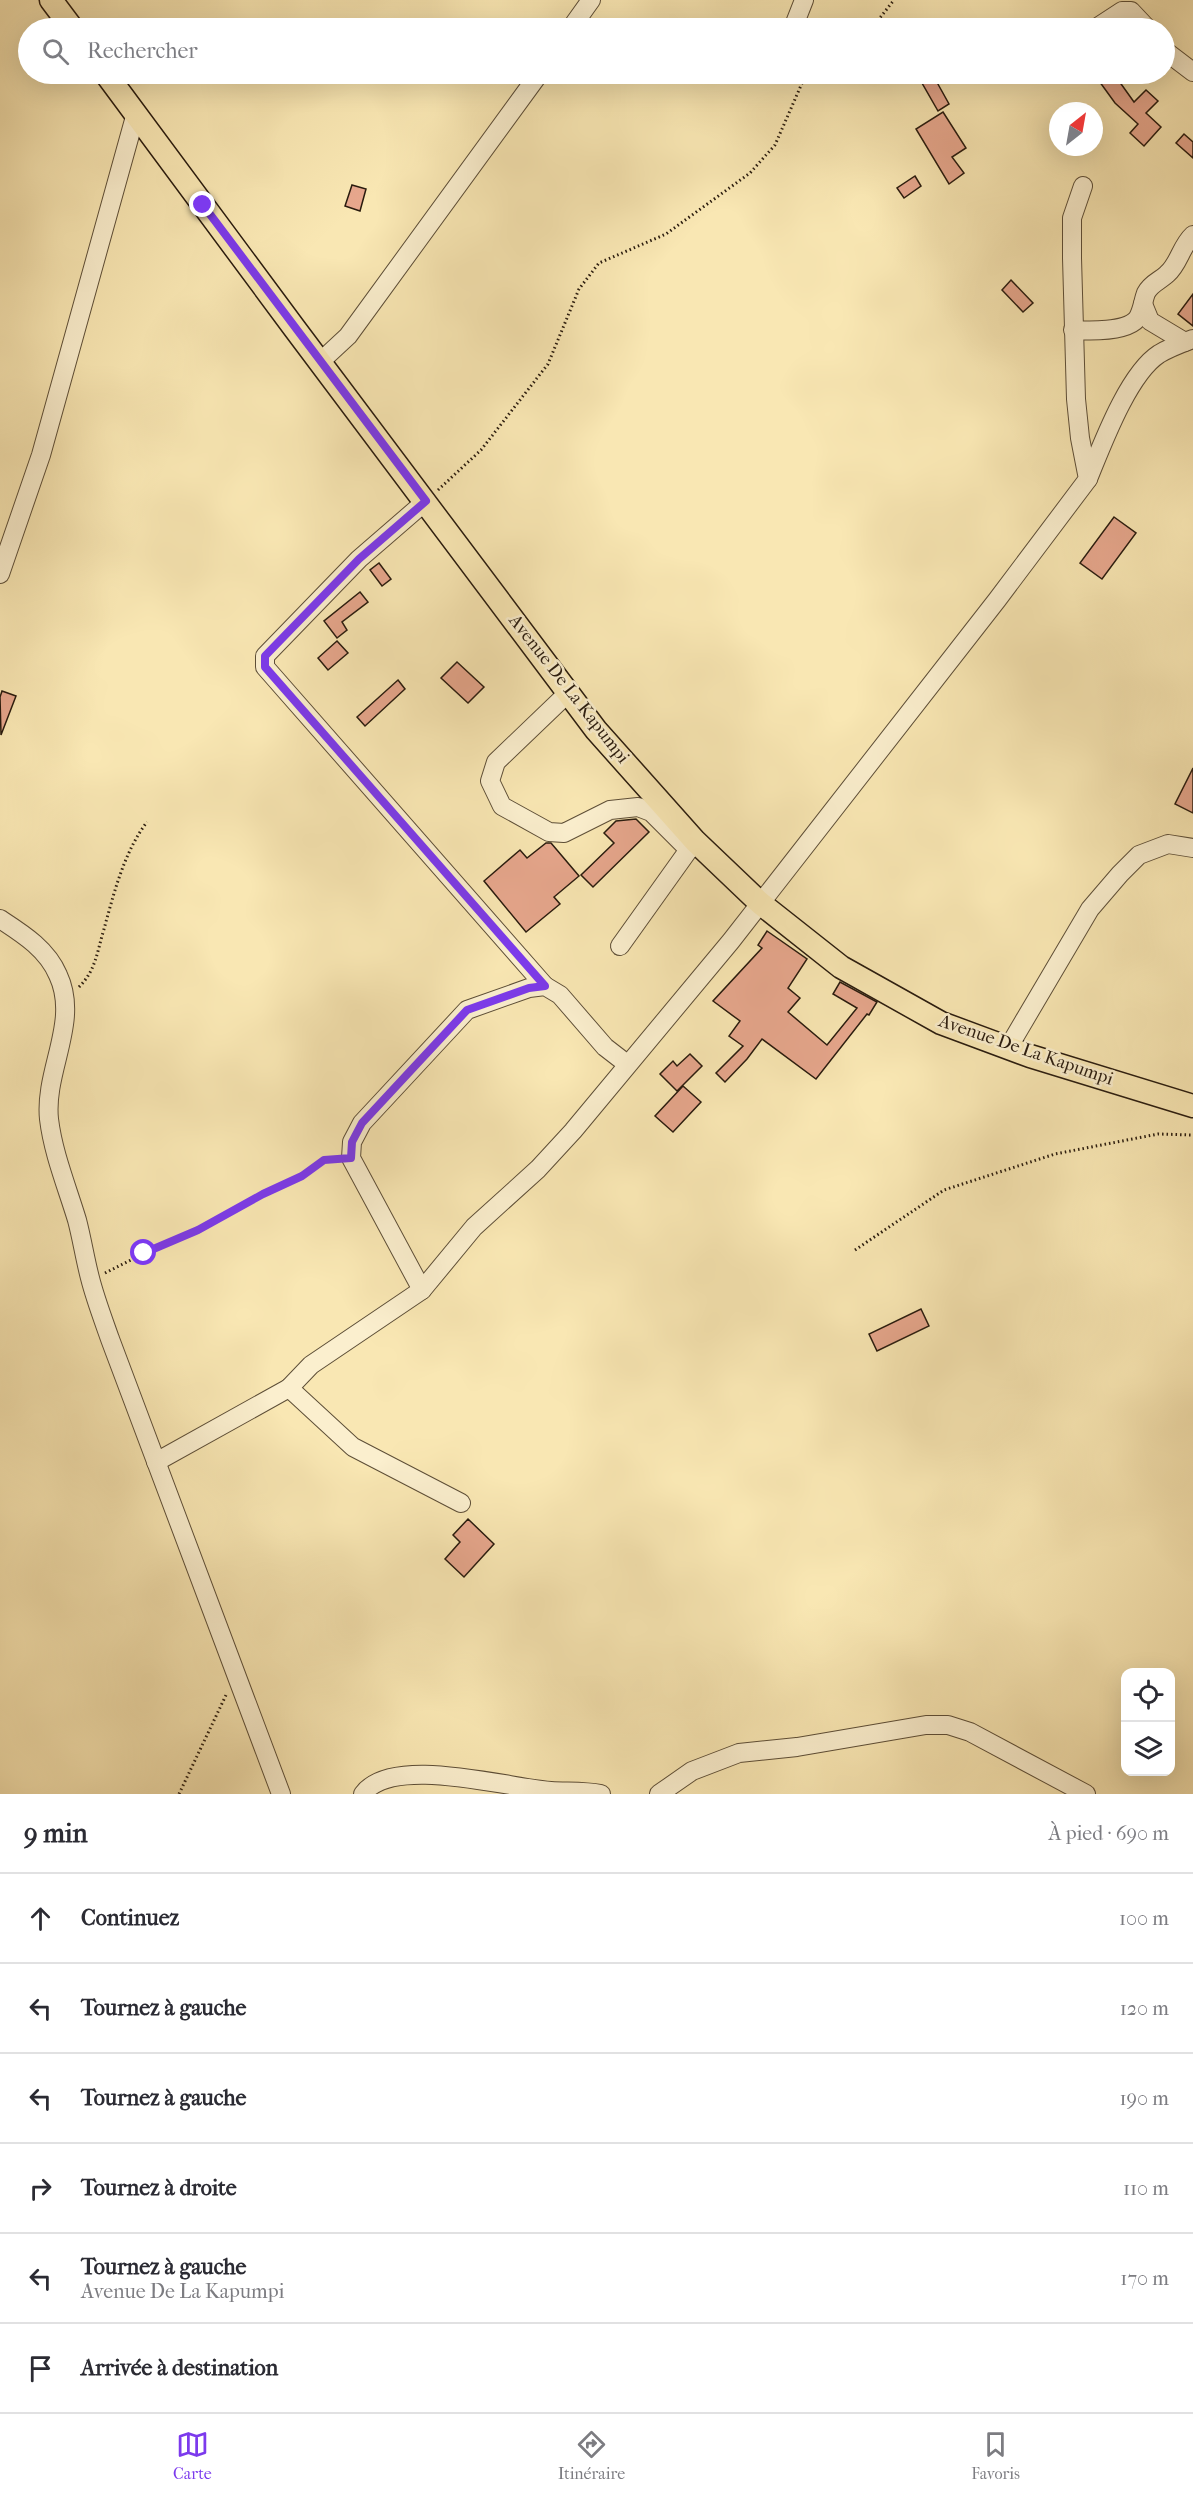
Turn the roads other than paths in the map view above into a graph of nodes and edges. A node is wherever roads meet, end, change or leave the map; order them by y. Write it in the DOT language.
graph roads {
  1 [pos="51,0"];
  2 [pos="591,0"];
  3 [pos="804,0"];
  4 [pos="1132,5"];
  5 [pos="64,18"];
  6 [pos="578,18"];
  7 [pos="797,18"];
  8 [pos="1111,18"];
  9 [pos="1140,18"];
  10 [pos="1175,58"];
  11 [pos="1193,72"];
  12 [pos="114,84"];
  13 [pos="533,84"];
  14 [pos="136,113"];
  15 [pos="1083,186"];
  16 [pos="1193,235"];
  17 [pos="1143,304"];
  18 [pos="1073,330"];
  19 [pos="1189,340"];
  20 [pos="320,362"];
  21 [pos="1088,479"];
  22 [pos="426,501"];
  23 [pos="0,574"];
  24 [pos="568,693"];
  25 [pos="692,846"];
  26 [pos="1193,848"];
  27 [pos="760,903"];
  28 [pos="0,919"];
  29 [pos="620,946"];
  30 [pos="545,986"];
  31 [pos="1008,1048"];
  32 [pos="627,1065"];
  33 [pos="1193,1106"];
  34 [pos="422,1290"];
  35 [pos="289,1388"];
  36 [pos="156,1462"];
  37 [pos="461,1503"];
  38 [pos="281,1794"];
  39 [pos="363,1794"];
  40 [pos="601,1794"];
  41 [pos="659,1794"];
  42 [pos="1086,1794"];
  1 -- 5 [label="main road"];
  2 -- 6 [label="street"];
  3 -- 7 [label="street"];
  4 -- 8 [label="street"];
  4 -- 9 [label="street"];
  10 -- 11 [label="street"];
  12 -- 14 [label="main road, Avenue De La Kapumpi"];
  13 -- 20 [label="street"];
  14 -- 20 [label="main road, Avenue De La Kapumpi"];
  14 -- 23 [label="street"];
  15 -- 18 [label="street"];
  16 -- 17 [label="street"];
  17 -- 18 [label="street"];
  17 -- 19 [label="street"];
  18 -- 21 [label="street"];
  19 -- 21 [label="street"];
  20 -- 22 [label="main road, Avenue De La Kapumpi"];
  21 -- 27 [label="street"];
  22 -- 24 [label="main road, Avenue De La Kapumpi"];
  22 -- 30 [label="street"];
  24 -- 25 [label="main road, Avenue De La Kapumpi"];
  24 -- 25 [label="street"];
  25 -- 27 [label="main road, Avenue De La Kapumpi"];
  25 -- 29 [label="street"];
  26 -- 31 [label="street"];
  27 -- 31 [label="main road, Avenue De La Kapumpi"];
  27 -- 32 [label="street"];
  28 -- 36 [label="street"];
  30 -- 32 [label="street"];
  30 -- 34 [label="street"];
  31 -- 33 [label="main road, Avenue De La Kapumpi"];
  32 -- 34 [label="street"];
  34 -- 35 [label="street"];
  35 -- 36 [label="street"];
  35 -- 37 [label="street"];
  36 -- 38 [label="street"];
  39 -- 40 [label="street"];
  41 -- 42 [label="street"];
}
